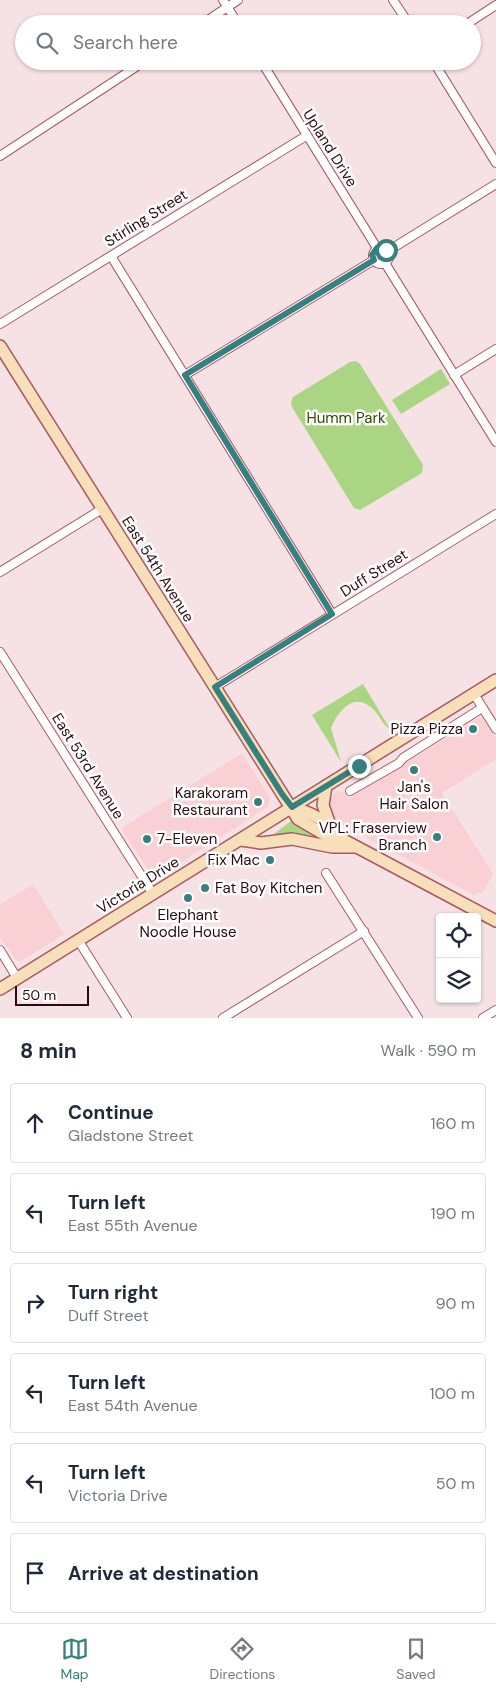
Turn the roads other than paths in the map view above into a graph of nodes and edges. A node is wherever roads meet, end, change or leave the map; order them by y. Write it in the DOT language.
graph roads {
  1 [pos="238,0"];
  2 [pos="393,0"];
  3 [pos="225,4"];
  4 [pos="496,6"];
  5 [pos="212,15"];
  6 [pos="232,15"];
  7 [pos="403,15"];
  8 [pos="481,16"];
  9 [pos="132,70"];
  10 [pos="266,70"];
  11 [pos="438,70"];
  12 [pos="306,136"];
  13 [pos="0,156"];
  14 [pos="496,163"];
  15 [pos="496,184"];
  16 [pos="377,248"];
  17 [pos="388,251"];
  18 [pos="111,256"];
  19 [pos="374,260"];
  20 [pos="386,263"];
  21 [pos="0,324"];
  22 [pos="0,346"];
  23 [pos="496,349"];
  24 [pos="185,375"];
  25 [pos="454,375"];
  26 [pos="496,442"];
  27 [pos="102,509"];
  28 [pos="496,514"];
  29 [pos="0,572"];
  30 [pos="332,614"];
  31 [pos="0,652"];
  32 [pos="496,680"];
  33 [pos="215,687"];
  34 [pos="474,694"];
  35 [pos="482,708"];
  36 [pos="496,729"];
  37 [pos="394,744"];
  38 [pos="403,758"];
  39 [pos="326,786"];
  40 [pos="350,792"];
  41 [pos="292,807"];
  42 [pos="330,825"];
  43 [pos="338,837"];
  44 [pos="241,840"];
  45 [pos="356,847"];
  46 [pos="326,873"];
  47 [pos="153,894"];
  48 [pos="496,921"];
  49 [pos="364,931"];
  50 [pos="78,940"];
  51 [pos="0,950"];
  52 [pos="17,978"];
  53 [pos="0,988"];
  54 [pos="496,1010"];
  55 [pos="127,1018"];
  56 [pos="223,1018"];
  57 [pos="418,1018"];
  58 [pos="483,1018"];
  1 -- 3 [label="street"];
  2 -- 7 [label="street"];
  3 -- 5 [label="street"];
  3 -- 6 [label="street"];
  4 -- 8 [label="street"];
  9 -- 13 [label="street"];
  10 -- 12 [label="street, Upland Drive"];
  11 -- 14 [label="street"];
  12 -- 16 [label="street, Upland Drive"];
  12 -- 18 [label="street, Stirling Street"];
  15 -- 17 [label="street"];
  16 -- 17 [label="street"];
  16 -- 19 [label="street"];
  17 -- 20 [label="street"];
  18 -- 21 [label="street, Stirling Street"];
  18 -- 24 [label="street"];
  19 -- 20 [label="street"];
  19 -- 24 [label="street"];
  20 -- 25 [label="street"];
  22 -- 27 [label="street, East 54th Avenue"];
  23 -- 25 [label="street"];
  24 -- 30 [label="street"];
  25 -- 26 [label="street"];
  27 -- 29 [label="street"];
  27 -- 33 [label="street, East 54th Avenue"];
  28 -- 30 [label="street, Duff Street"];
  30 -- 33 [label="street, Duff Street"];
  31 -- 47 [label="street, East 53rd Avenue"];
  32 -- 34 [label="street, Victoria Drive"];
  33 -- 41 [label="street, East 54th Avenue"];
  34 -- 35 [label="street"];
  34 -- 37 [label="street, Victoria Drive"];
  35 -- 36 [label="street"];
  35 -- 38 [label="street"];
  37 -- 38 [label="street"];
  37 -- 39 [label="street, Victoria Drive"];
  38 -- 40 [label="street"];
  39 -- 41 [label="street, Victoria Drive"];
  39 -- 42 [label="street"];
  41 -- 42 [label="street"];
  41 -- 43 [label="street, East 54th Avenue"];
  41 -- 44 [label="street, Victoria Drive"];
  42 -- 43 [label="street"];
  43 -- 45 [label="street, East 54th Avenue"];
  44 -- 45 [label="street"];
  44 -- 47 [label="street, Victoria Drive"];
  45 -- 48 [label="street, East 54th Avenue"];
  46 -- 49 [label="street"];
  47 -- 50 [label="street, Victoria Drive"];
  49 -- 56 [label="street"];
  49 -- 57 [label="street"];
  50 -- 52 [label="street, Victoria Drive"];
  50 -- 55 [label="street"];
  51 -- 52 [label="street"];
  52 -- 53 [label="street, Victoria Drive"];
  54 -- 58 [label="street"];
}
